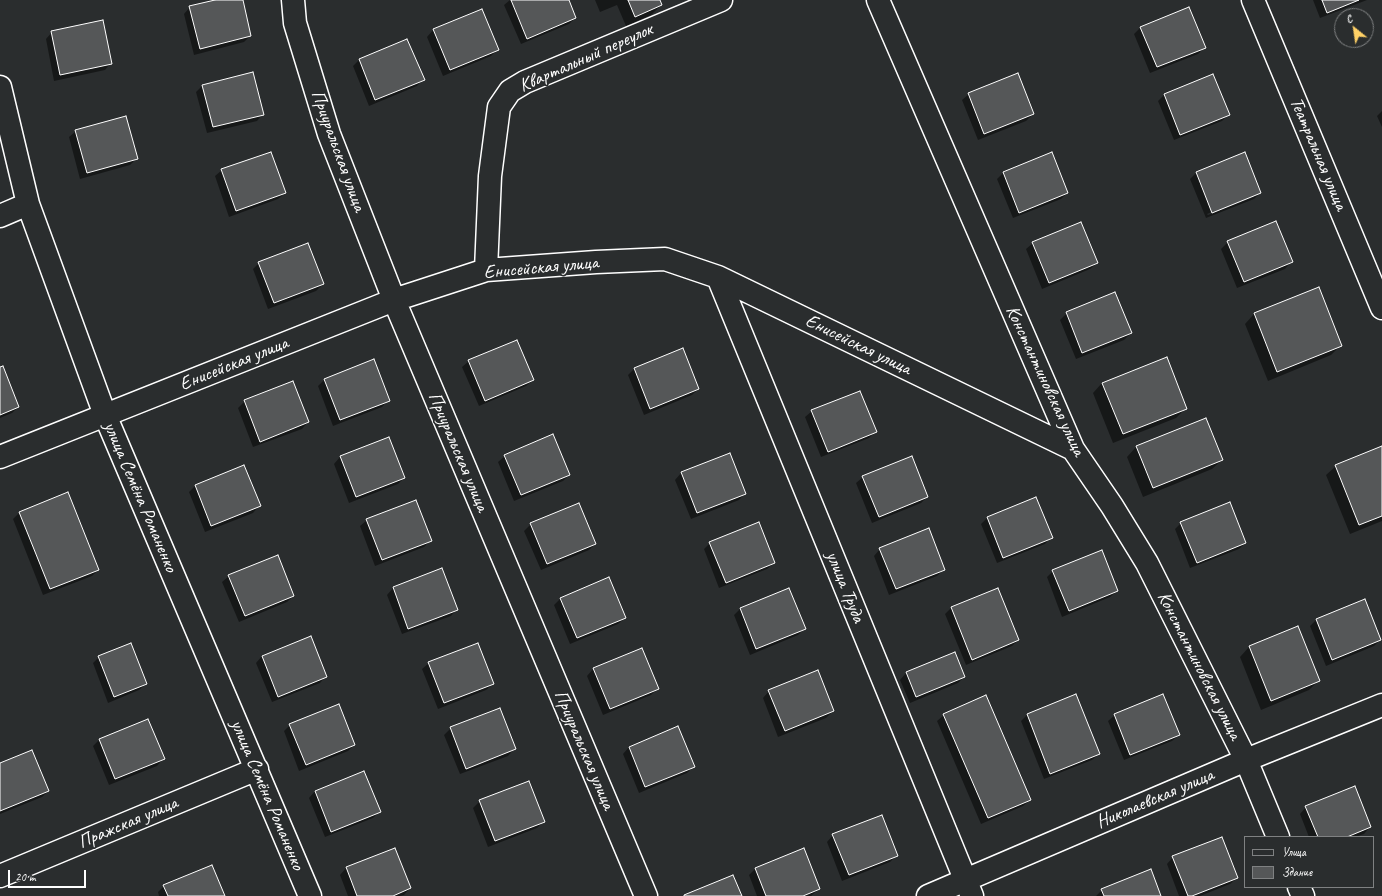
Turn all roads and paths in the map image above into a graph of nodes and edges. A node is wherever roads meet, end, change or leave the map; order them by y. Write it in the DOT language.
graph roads {
  1 [pos="293,0"];
  2 [pos="722,0"];
  3 [pos="878,0"];
  4 [pos="1253,0"];
  5 [pos="0,87"];
  6 [pos="28,204"];
  7 [pos="0,216"];
  8 [pos="486,270"];
  9 [pos="718,277"];
  10 [pos="394,300"];
  11 [pos="1382,308"];
  12 [pos="105,415"];
  13 [pos="1073,450"];
  14 [pos="0,457"];
  15 [pos="1382,705"];
  16 [pos="1246,760"];
  17 [pos="256,769"];
  18 [pos="1278,836"];
  19 [pos="0,876"];
  20 [pos="969,888"];
  21 [pos="310,896"];
  22 [pos="646,896"];
  23 [pos="928,896"];
  1 -- 10 [label="street, Приуральская улица"];
  2 -- 8 [label="street, Квартальный переулок"];
  3 -- 13 [label="street, Константиновская улица"];
  4 -- 11 [label="street, Театральная улица"];
  5 -- 6 [label="street, улица Семёна Романенко"];
  6 -- 7 [label="street"];
  6 -- 12 [label="street, улица Семёна Романенко"];
  8 -- 9 [label="street, Енисейская улица"];
  8 -- 10 [label="street, Енисейская улица"];
  9 -- 13 [label="street, Енисейская улица"];
  9 -- 20 [label="street, улица Труда"];
  10 -- 12 [label="street, Енисейская улица"];
  10 -- 22 [label="street, Приуральская улица"];
  12 -- 14 [label="street, Енисейская улица"];
  12 -- 17 [label="street, улица Семёна Романенко"];
  13 -- 16 [label="street, Константиновская улица"];
  15 -- 16 [label="street, Николаевская улица"];
  16 -- 18 [label="street, Константиновская улица"];
  16 -- 20 [label="street, Николаевская улица"];
  17 -- 19 [label="street, Пражская улица"];
  17 -- 21 [label="street, улица Семёна Романенко"];
  20 -- 23 [label="street, Николаевская улица"];
}
